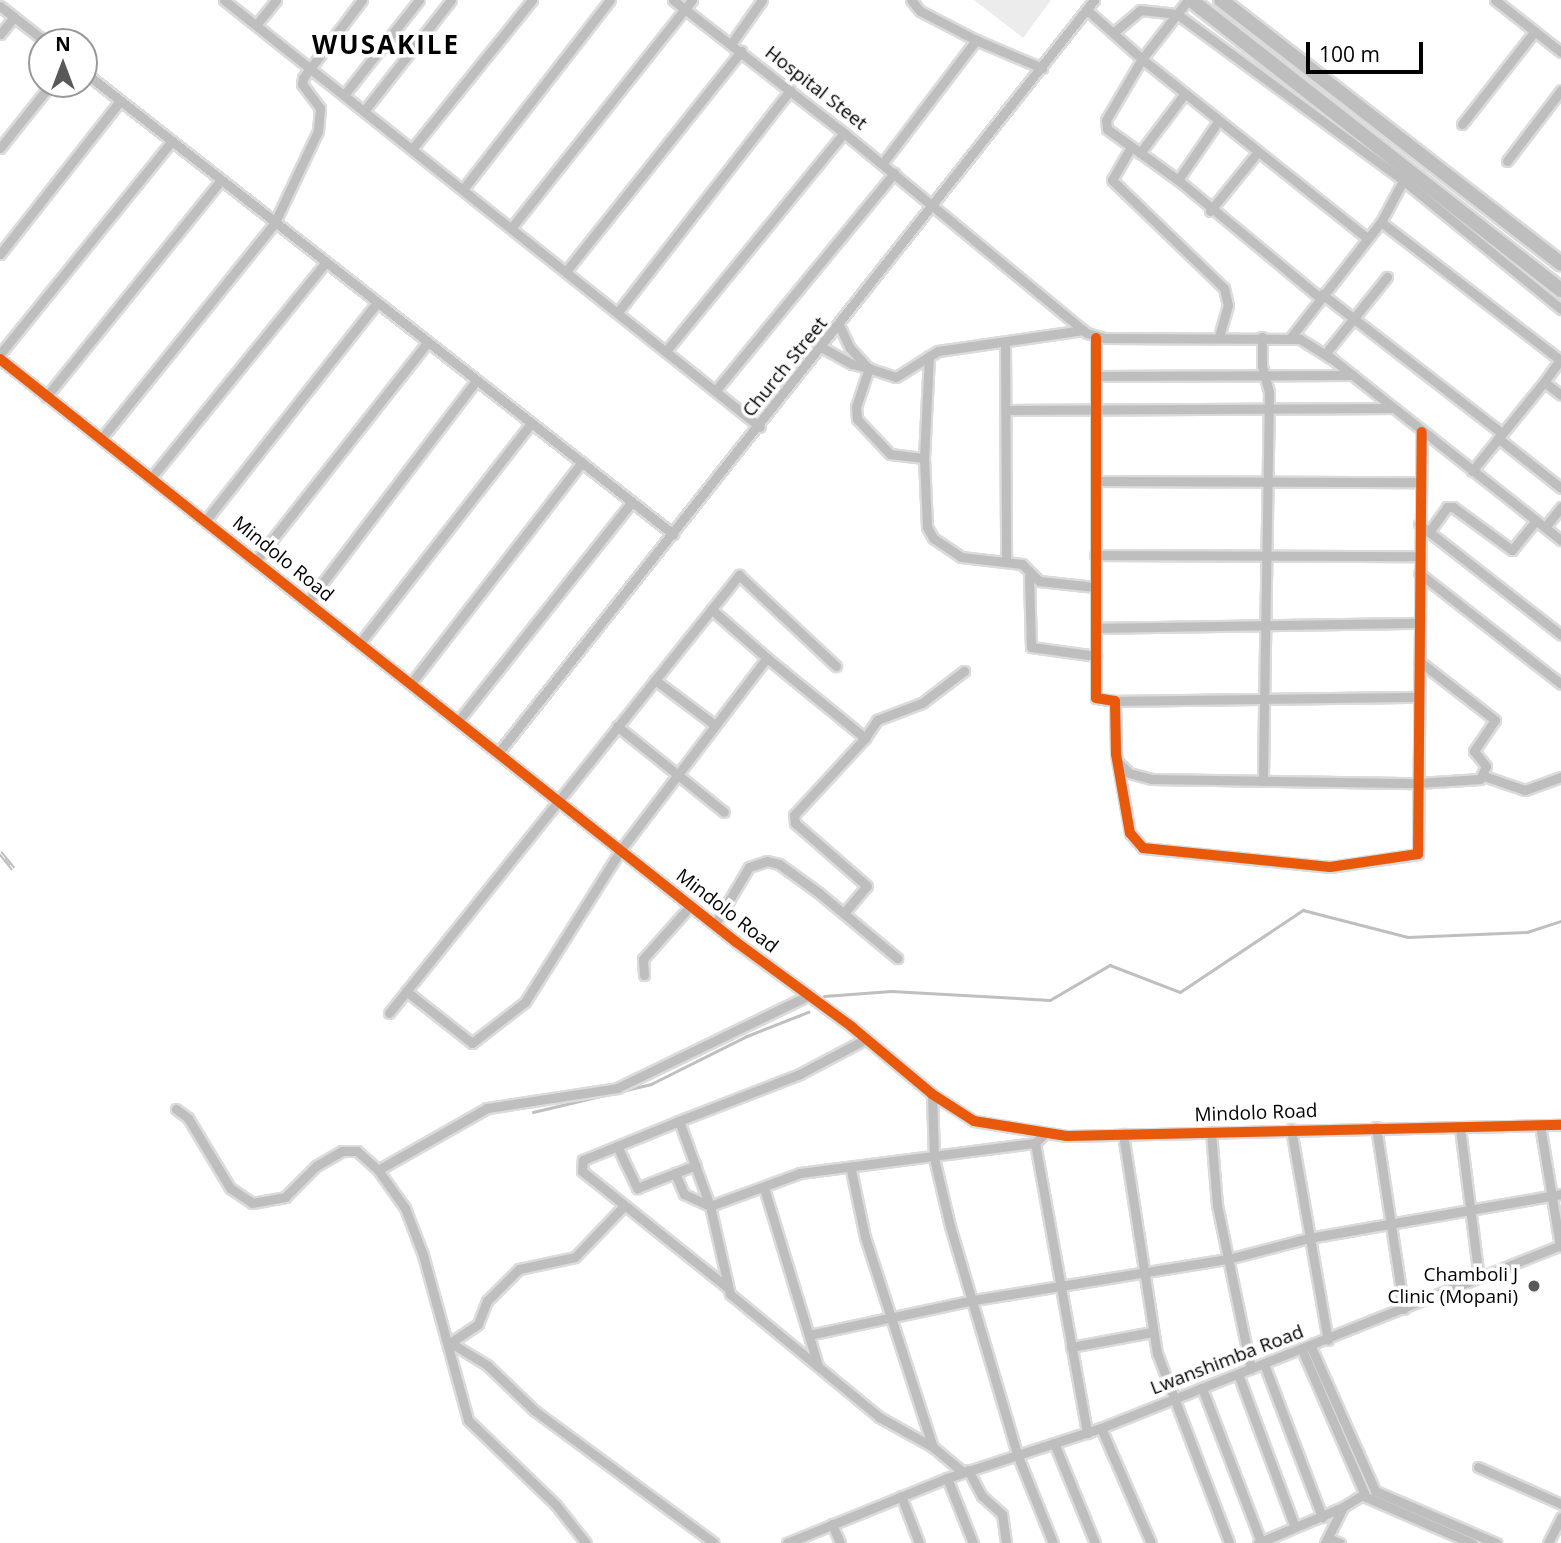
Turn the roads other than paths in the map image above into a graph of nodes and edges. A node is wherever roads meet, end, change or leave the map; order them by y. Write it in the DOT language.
graph roads {
  1 [pos="224,0"];
  2 [pos="276,0"];
  3 [pos="362,0"];
  4 [pos="419,0"];
  5 [pos="451,0"];
  6 [pos="532,0"];
  7 [pos="610,0"];
  8 [pos="673,0"];
  9 [pos="692,0"];
  10 [pos="762,0"];
  11 [pos="911,0"];
  12 [pos="1094,0"];
  13 [pos="1189,0"];
  14 [pos="1221,0"];
  15 [pos="1498,1"];
  16 [pos="0,6"];
  17 [pos="685,9"];
  18 [pos="1087,10"];
  19 [pos="1177,14"];
  20 [pos="14,17"];
  21 [pos="256,25"];
  22 [pos="28,28"];
  23 [pos="1535,31"];
  24 [pos="1113,33"];
  25 [pos="0,34"];
  26 [pos="976,40"];
  27 [pos="731,44"];
  28 [pos="741,51"];
  29 [pos="1561,52"];
  30 [pos="1142,60"];
  31 [pos="309,66"];
  32 [pos="1042,68"];
  33 [pos="98,84"];
  34 [pos="790,90"];
  35 [pos="1561,90"];
  36 [pos="344,95"];
  37 [pos="1183,96"];
  38 [pos="40,98"];
  39 [pos="119,102"];
  40 [pos="364,111"];
  41 [pos="1217,123"];
  42 [pos="1462,124"];
  43 [pos="844,132"];
  44 [pos="172,141"];
  45 [pos="0,148"];
  46 [pos="413,148"];
  47 [pos="1136,150"];
  48 [pos="1257,153"];
  49 [pos="1507,162"];
  50 [pos="882,164"];
  51 [pos="894,173"];
  52 [pos="1405,176"];
  53 [pos="1178,180"];
  54 [pos="220,181"];
  55 [pos="464,188"];
  56 [pos="935,206"];
  57 [pos="1210,211"];
  58 [pos="1381,222"];
  59 [pos="274,224"];
  60 [pos="512,227"];
  61 [pos="1367,238"];
  62 [pos="0,254"];
  63 [pos="325,264"];
  64 [pos="1561,264"];
  65 [pos="567,270"];
  66 [pos="1387,277"];
  67 [pos="1561,290"];
  68 [pos="1320,295"];
  69 [pos="376,304"];
  70 [pos="1561,309"];
  71 [pos="618,312"];
  72 [pos="1352,317"];
  73 [pos="840,327"];
  74 [pos="1083,330"];
  75 [pos="1219,337"];
  76 [pos="1262,337"];
  77 [pos="1291,337"];
  78 [pos="1096,338"];
  79 [pos="427,343"];
  80 [pos="1005,343"];
  81 [pos="823,348"];
  82 [pos="666,351"];
  83 [pos="1325,354"];
  84 [pos="0,356"];
  85 [pos="929,356"];
  86 [pos="1560,359"];
  87 [pos="869,368"];
  88 [pos="1353,375"];
  89 [pos="1096,376"];
  90 [pos="1266,377"];
  91 [pos="475,382"];
  92 [pos="1544,382"];
  93 [pos="716,390"];
  94 [pos="1561,395"];
  95 [pos="46,397"];
  96 [pos="1393,408"];
  97 [pos="1267,410"];
  98 [pos="1006,411"];
  99 [pos="1096,411"];
  100 [pos="531,423"];
  101 [pos="760,427"];
  102 [pos="1422,432"];
  103 [pos="1500,436"];
  104 [pos="101,439"];
  105 [pos="924,458"];
  106 [pos="582,462"];
  107 [pos="1472,471"];
  108 [pos="151,478"];
  109 [pos="1096,481"];
  110 [pos="1266,482"];
  111 [pos="1420,482"];
  112 [pos="1561,488"];
  113 [pos="632,502"];
  114 [pos="1561,507"];
  115 [pos="206,520"];
  116 [pos="1536,520"];
  117 [pos="1419,524"];
  118 [pos="1545,527"];
  119 [pos="1430,532"];
  120 [pos="673,534"];
  121 [pos="1561,540"];
  122 [pos="1266,554"];
  123 [pos="1095,555"];
  124 [pos="1419,556"];
  125 [pos="257,559"];
  126 [pos="1006,561"];
  127 [pos="1419,573"];
  128 [pos="1029,576"];
  129 [pos="1095,587"];
  130 [pos="308,602"];
  131 [pos="711,610"];
  132 [pos="1419,623"];
  133 [pos="1267,624"];
  134 [pos="1096,628"];
  135 [pos="1561,635"];
  136 [pos="360,643"];
  137 [pos="1096,656"];
  138 [pos="767,658"];
  139 [pos="1419,661"];
  140 [pos="836,666"];
  141 [pos="964,671"];
  142 [pos="655,680"];
  143 [pos="412,682"];
  144 [pos="1561,684"];
  145 [pos="1266,696"];
  146 [pos="1419,697"];
  147 [pos="1115,701"];
  148 [pos="459,720"];
  149 [pos="715,725"];
  150 [pos="617,726"];
  151 [pos="865,738"];
  152 [pos="499,752"];
  153 [pos="1119,763"];
  154 [pos="678,775"];
  155 [pos="1484,776"];
  156 [pos="1561,777"];
  157 [pos="1263,781"];
  158 [pos="1419,783"];
  159 [pos="560,798"];
  160 [pos="724,812"];
  161 [pos="622,848"];
  162 [pos="691,905"];
  163 [pos="844,913"];
  164 [pos="715,924"];
  165 [pos="897,958"];
  166 [pos="644,975"];
  167 [pos="406,991"];
  168 [pos="809,995"];
  169 [pos="388,1013"];
  170 [pos="866,1039"];
  171 [pos="932,1094"];
  172 [pos="176,1109"];
  173 [pos="679,1121"];
  174 [pos="1540,1125"];
  175 [pos="1561,1125"];
  176 [pos="1376,1127"];
  177 [pos="1460,1128"];
  178 [pos="1291,1129"];
  179 [pos="1211,1132"];
  180 [pos="1043,1135"];
  181 [pos="1123,1135"];
  182 [pos="1035,1143"];
  183 [pos="617,1146"];
  184 [pos="934,1158"];
  185 [pos="696,1165"];
  186 [pos="378,1170"];
  187 [pos="850,1170"];
  188 [pos="675,1173"];
  189 [pos="764,1188"];
  190 [pos="1556,1195"];
  191 [pos="623,1206"];
  192 [pos="710,1206"];
  193 [pos="1470,1210"];
  194 [pos="1390,1226"];
  195 [pos="1309,1238"];
  196 [pos="1560,1246"];
  197 [pos="1228,1259"];
  198 [pos="1145,1272"];
  199 [pos="1479,1279"];
  200 [pos="1061,1286"];
  201 [pos="727,1287"];
  202 [pos="974,1300"];
  203 [pos="1404,1310"];
  204 [pos="891,1316"];
  205 [pos="1152,1332"];
  206 [pos="809,1335"];
  207 [pos="1328,1340"];
  208 [pos="448,1341"];
  209 [pos="1071,1347"];
  210 [pos="1306,1348"];
  211 [pos="1264,1364"];
  212 [pos="818,1368"];
  213 [pos="1251,1369"];
  214 [pos="1238,1374"];
  215 [pos="1202,1388"];
  216 [pos="1171,1400"];
  217 [pos="1101,1428"];
  218 [pos="1087,1433"];
  219 [pos="1054,1443"];
  220 [pos="933,1447"];
  221 [pos="1017,1454"];
  222 [pos="1478,1467"];
  223 [pos="965,1471"];
  224 [pos="947,1478"];
  225 [pos="1364,1494"];
  226 [pos="901,1496"];
  227 [pos="1561,1504"];
  228 [pos="1343,1507"];
  229 [pos="1322,1517"];
  230 [pos="1561,1517"];
  231 [pos="832,1524"];
  232 [pos="1295,1527"];
  233 [pos="1326,1540"];
  234 [pos="1259,1542"];
  235 [pos="586,1543"];
  236 [pos="714,1543"];
  237 [pos="787,1543"];
  238 [pos="840,1543"];
  239 [pos="919,1543"];
  240 [pos="972,1543"];
  241 [pos="1006,1543"];
  242 [pos="1053,1543"];
  243 [pos="1095,1543"];
  244 [pos="1151,1543"];
  245 [pos="1229,1543"];
  246 [pos="1340,1543"];
  247 [pos="1472,1543"];
  248 [pos="1496,1543"];
  249 [pos="1548,1543"];
  1 -- 21 [label="street"];
  2 -- 21 [label="street"];
  3 -- 31 [label="street"];
  4 -- 36 [label="street"];
  5 -- 40 [label="street"];
  6 -- 46 [label="street"];
  7 -- 55 [label="street"];
  8 -- 17 [label="street, Hospital Steet"];
  9 -- 17 [label="street"];
  10 -- 27 [label="street"];
  11 -- 26 [label="street"];
  12 -- 18 [label="street, Church Street"];
  13 -- 19 [label="street"];
  13 -- 52 [label="highway"];
  14 -- 64 [label="highway"];
  15 -- 23 [label="street"];
  16 -- 20 [label="street"];
  17 -- 27 [label="street, Hospital Steet"];
  17 -- 60 [label="street"];
  18 -- 24 [label="street"];
  18 -- 32 [label="street, Church Street"];
  19 -- 24 [label="street"];
  19 -- 30 [label="street"];
  19 -- 52 [label="street"];
  20 -- 22 [label="street"];
  20 -- 25 [label="street"];
  21 -- 31 [label="street"];
  23 -- 29 [label="street"];
  23 -- 42 [label="street"];
  24 -- 30 [label="street"];
  26 -- 32 [label="street"];
  26 -- 50 [label="street"];
  27 -- 28 [label="street, Hospital Steet"];
  28 -- 34 [label="street, Hospital Steet"];
  28 -- 65 [label="street"];
  30 -- 37 [label="street"];
  30 -- 47 [label="street"];
  31 -- 36 [label="street"];
  31 -- 59 [label="street"];
  32 -- 56 [label="street, Church Street"];
  33 -- 39 [label="street"];
  34 -- 43 [label="street, Hospital Steet"];
  34 -- 71 [label="street"];
  35 -- 49 [label="street"];
  36 -- 40 [label="street"];
  37 -- 41 [label="street"];
  37 -- 47 [label="street"];
  38 -- 45 [label="street"];
  39 -- 44 [label="street"];
  39 -- 62 [label="street"];
  40 -- 46 [label="street"];
  41 -- 48 [label="street"];
  41 -- 53 [label="street"];
  43 -- 50 [label="street, Hospital Steet"];
  43 -- 82 [label="street"];
  44 -- 54 [label="street"];
  44 -- 84 [label="street"];
  46 -- 55 [label="street"];
  47 -- 53 [label="street"];
  47 -- 75 [label="street"];
  48 -- 57 [label="street"];
  48 -- 61 [label="street"];
  50 -- 51 [label="street, Hospital Steet"];
  51 -- 56 [label="street, Hospital Steet"];
  51 -- 93 [label="street"];
  52 -- 58 [label="street"];
  52 -- 67 [label="highway"];
  52 -- 70 [label="street"];
  53 -- 57 [label="street"];
  54 -- 59 [label="street"];
  54 -- 95 [label="street"];
  55 -- 60 [label="street"];
  56 -- 73 [label="street, Church Street"];
  56 -- 74 [label="street, Hospital Steet"];
  57 -- 68 [label="street"];
  58 -- 61 [label="street"];
  58 -- 86 [label="street"];
  59 -- 63 [label="street"];
  59 -- 104 [label="street"];
  60 -- 65 [label="street"];
  61 -- 68 [label="street"];
  63 -- 69 [label="street"];
  63 -- 108 [label="street"];
  65 -- 71 [label="street"];
  66 -- 72 [label="street"];
  68 -- 72 [label="street"];
  68 -- 77 [label="street"];
  69 -- 79 [label="street"];
  69 -- 115 [label="street"];
  71 -- 82 [label="street"];
  72 -- 83 [label="street"];
  72 -- 103 [label="street"];
  73 -- 81 [label="street, Church Street"];
  73 -- 87 [label="street"];
  74 -- 78 [label="street, Hospital Steet"];
  74 -- 80 [label="street"];
  75 -- 76 [label="street"];
  75 -- 78 [label="street"];
  76 -- 77 [label="street"];
  76 -- 90 [label="street"];
  77 -- 83 [label="street"];
  78 -- 89 [label="street"];
  79 -- 91 [label="street"];
  79 -- 125 [label="street"];
  80 -- 85 [label="street"];
  80 -- 98 [label="street"];
  81 -- 87 [label="street"];
  81 -- 101 [label="street, Church Street"];
  82 -- 93 [label="street"];
  83 -- 88 [label="street"];
  84 -- 95 [label="street, Mindolo Road"];
  85 -- 87 [label="street"];
  85 -- 105 [label="street"];
  86 -- 92 [label="street"];
  87 -- 105 [label="street"];
  88 -- 90 [label="street"];
  88 -- 96 [label="street"];
  89 -- 90 [label="street"];
  89 -- 99 [label="street"];
  90 -- 97 [label="street"];
  91 -- 100 [label="street"];
  91 -- 130 [label="street"];
  92 -- 94 [label="street"];
  92 -- 103 [label="street"];
  93 -- 101 [label="street"];
  95 -- 104 [label="street, Mindolo Road"];
  96 -- 97 [label="street"];
  96 -- 102 [label="street"];
  97 -- 99 [label="street"];
  97 -- 110 [label="street"];
  98 -- 99 [label="street"];
  98 -- 126 [label="street"];
  99 -- 109 [label="street"];
  100 -- 106 [label="street"];
  100 -- 136 [label="street"];
  101 -- 120 [label="street, Church Street"];
  102 -- 107 [label="street"];
  102 -- 111 [label="street"];
  103 -- 107 [label="street"];
  103 -- 112 [label="street"];
  104 -- 108 [label="street, Mindolo Road"];
  105 -- 126 [label="street"];
  106 -- 113 [label="street"];
  106 -- 143 [label="street"];
  107 -- 116 [label="street"];
  108 -- 115 [label="street, Mindolo Road"];
  109 -- 110 [label="street"];
  109 -- 123 [label="street"];
  110 -- 111 [label="street"];
  110 -- 122 [label="street"];
  111 -- 117 [label="street"];
  113 -- 120 [label="street"];
  113 -- 148 [label="street"];
  114 -- 118 [label="street"];
  115 -- 125 [label="street, Mindolo Road"];
  116 -- 118 [label="street"];
  116 -- 119 [label="street"];
  117 -- 119 [label="street"];
  117 -- 124 [label="street"];
  118 -- 121 [label="street"];
  119 -- 135 [label="street"];
  120 -- 152 [label="street, Church Street"];
  122 -- 123 [label="street"];
  122 -- 124 [label="street"];
  122 -- 133 [label="street"];
  123 -- 129 [label="street"];
  124 -- 127 [label="street"];
  125 -- 130 [label="street, Mindolo Road"];
  126 -- 128 [label="street"];
  127 -- 132 [label="street"];
  127 -- 144 [label="street"];
  128 -- 129 [label="street"];
  128 -- 137 [label="street"];
  129 -- 134 [label="street"];
  130 -- 136 [label="street, Mindolo Road"];
  131 -- 138 [label="street"];
  131 -- 140 [label="street"];
  131 -- 142 [label="street"];
  132 -- 133 [label="street"];
  132 -- 139 [label="street"];
  133 -- 134 [label="street"];
  133 -- 145 [label="street"];
  134 -- 137 [label="street"];
  136 -- 143 [label="street, Mindolo Road"];
  137 -- 147 [label="street"];
  138 -- 149 [label="street"];
  138 -- 151 [label="street"];
  139 -- 146 [label="street"];
  139 -- 155 [label="street"];
  141 -- 151 [label="street"];
  142 -- 149 [label="street"];
  142 -- 150 [label="street"];
  143 -- 148 [label="street, Mindolo Road"];
  145 -- 146 [label="street"];
  145 -- 147 [label="street"];
  145 -- 157 [label="street"];
  146 -- 158 [label="street"];
  147 -- 153 [label="street"];
  148 -- 152 [label="street, Mindolo Road"];
  149 -- 154 [label="street"];
  150 -- 154 [label="street"];
  150 -- 159 [label="street"];
  151 -- 163 [label="street"];
  152 -- 159 [label="street, Mindolo Road"];
  153 -- 157 [label="street"];
  153 -- 158 [label="street"];
  154 -- 160 [label="street"];
  154 -- 161 [label="street"];
  155 -- 156 [label="street"];
  155 -- 158 [label="street"];
  157 -- 158 [label="street"];
  159 -- 161 [label="street, Mindolo Road"];
  159 -- 167 [label="street"];
  161 -- 162 [label="street, Mindolo Road"];
  161 -- 167 [label="street"];
  162 -- 164 [label="street, Mindolo Road"];
  162 -- 166 [label="street"];
  163 -- 164 [label="street"];
  163 -- 165 [label="street"];
  164 -- 168 [label="street, Mindolo Road"];
  167 -- 169 [label="street"];
  168 -- 170 [label="street, Mindolo Road"];
  168 -- 186 [label="street"];
  170 -- 171 [label="street, Mindolo Road"];
  170 -- 173 [label="street"];
  171 -- 180 [label="street, Mindolo Road"];
  171 -- 184 [label="street"];
  172 -- 186 [label="street"];
  173 -- 183 [label="street"];
  173 -- 185 [label="street"];
  174 -- 175 [label="street, Mindolo Road"];
  174 -- 177 [label="street, Mindolo Road"];
  174 -- 190 [label="street"];
  176 -- 177 [label="street, Mindolo Road"];
  176 -- 178 [label="street, Mindolo Road"];
  176 -- 194 [label="street"];
  177 -- 193 [label="street"];
  178 -- 179 [label="street, Mindolo Road"];
  178 -- 195 [label="street"];
  179 -- 181 [label="street, Mindolo Road"];
  179 -- 197 [label="street"];
  180 -- 181 [label="street, Mindolo Road"];
  180 -- 182 [label="street"];
  181 -- 198 [label="street"];
  182 -- 184 [label="street"];
  182 -- 200 [label="street"];
  183 -- 188 [label="street"];
  183 -- 191 [label="street"];
  184 -- 187 [label="street"];
  184 -- 202 [label="street"];
  185 -- 188 [label="street"];
  185 -- 192 [label="street"];
  186 -- 208 [label="street"];
  187 -- 189 [label="street"];
  187 -- 204 [label="street"];
  188 -- 192 [label="street"];
  189 -- 192 [label="street"];
  189 -- 206 [label="street"];
  190 -- 193 [label="street"];
  190 -- 196 [label="street"];
  191 -- 201 [label="street"];
  191 -- 208 [label="street"];
  192 -- 201 [label="street"];
  193 -- 194 [label="street"];
  193 -- 199 [label="street"];
  194 -- 195 [label="street"];
  194 -- 203 [label="street"];
  195 -- 197 [label="street"];
  195 -- 207 [label="street"];
  196 -- 199 [label="street, Lwanshimba Road"];
  197 -- 198 [label="street"];
  197 -- 213 [label="street"];
  198 -- 200 [label="street"];
  198 -- 205 [label="street"];
  199 -- 203 [label="street, Lwanshimba Road"];
  200 -- 202 [label="street"];
  200 -- 209 [label="street"];
  201 -- 212 [label="street"];
  202 -- 204 [label="street"];
  202 -- 221 [label="street"];
  203 -- 207 [label="street, Lwanshimba Road"];
  204 -- 206 [label="street"];
  204 -- 220 [label="street"];
  205 -- 209 [label="street"];
  205 -- 216 [label="street"];
  206 -- 212 [label="street"];
  207 -- 210 [label="street, Lwanshimba Road"];
  208 -- 235 [label="street"];
  208 -- 236 [label="street"];
  209 -- 218 [label="street"];
  210 -- 211 [label="street, Lwanshimba Road"];
  210 -- 225 [label="street"];
  210 -- 248 [label="street"];
  211 -- 213 [label="street, Lwanshimba Road"];
  211 -- 229 [label="street"];
  212 -- 220 [label="street"];
  213 -- 214 [label="street, Lwanshimba Road"];
  214 -- 215 [label="street, Lwanshimba Road"];
  214 -- 232 [label="street"];
  215 -- 216 [label="street, Lwanshimba Road"];
  215 -- 234 [label="street"];
  216 -- 217 [label="street, Lwanshimba Road"];
  216 -- 245 [label="street"];
  217 -- 218 [label="street, Lwanshimba Road"];
  217 -- 244 [label="street"];
  218 -- 219 [label="street, Lwanshimba Road"];
  219 -- 221 [label="street, Lwanshimba Road"];
  219 -- 243 [label="street"];
  220 -- 223 [label="street"];
  221 -- 223 [label="street, Lwanshimba Road"];
  221 -- 242 [label="street"];
  222 -- 227 [label="street"];
  223 -- 224 [label="street, Lwanshimba Road"];
  223 -- 241 [label="street"];
  224 -- 226 [label="street, Lwanshimba Road"];
  224 -- 240 [label="street"];
  225 -- 228 [label="street"];
  225 -- 247 [label="street"];
  226 -- 231 [label="street, Lwanshimba Road"];
  226 -- 239 [label="street"];
  228 -- 229 [label="street"];
  228 -- 233 [label="street"];
  229 -- 232 [label="street"];
  230 -- 249 [label="street"];
  231 -- 237 [label="street, Lwanshimba Road"];
  231 -- 238 [label="street"];
  232 -- 234 [label="street"];
  233 -- 246 [label="street"];
}
